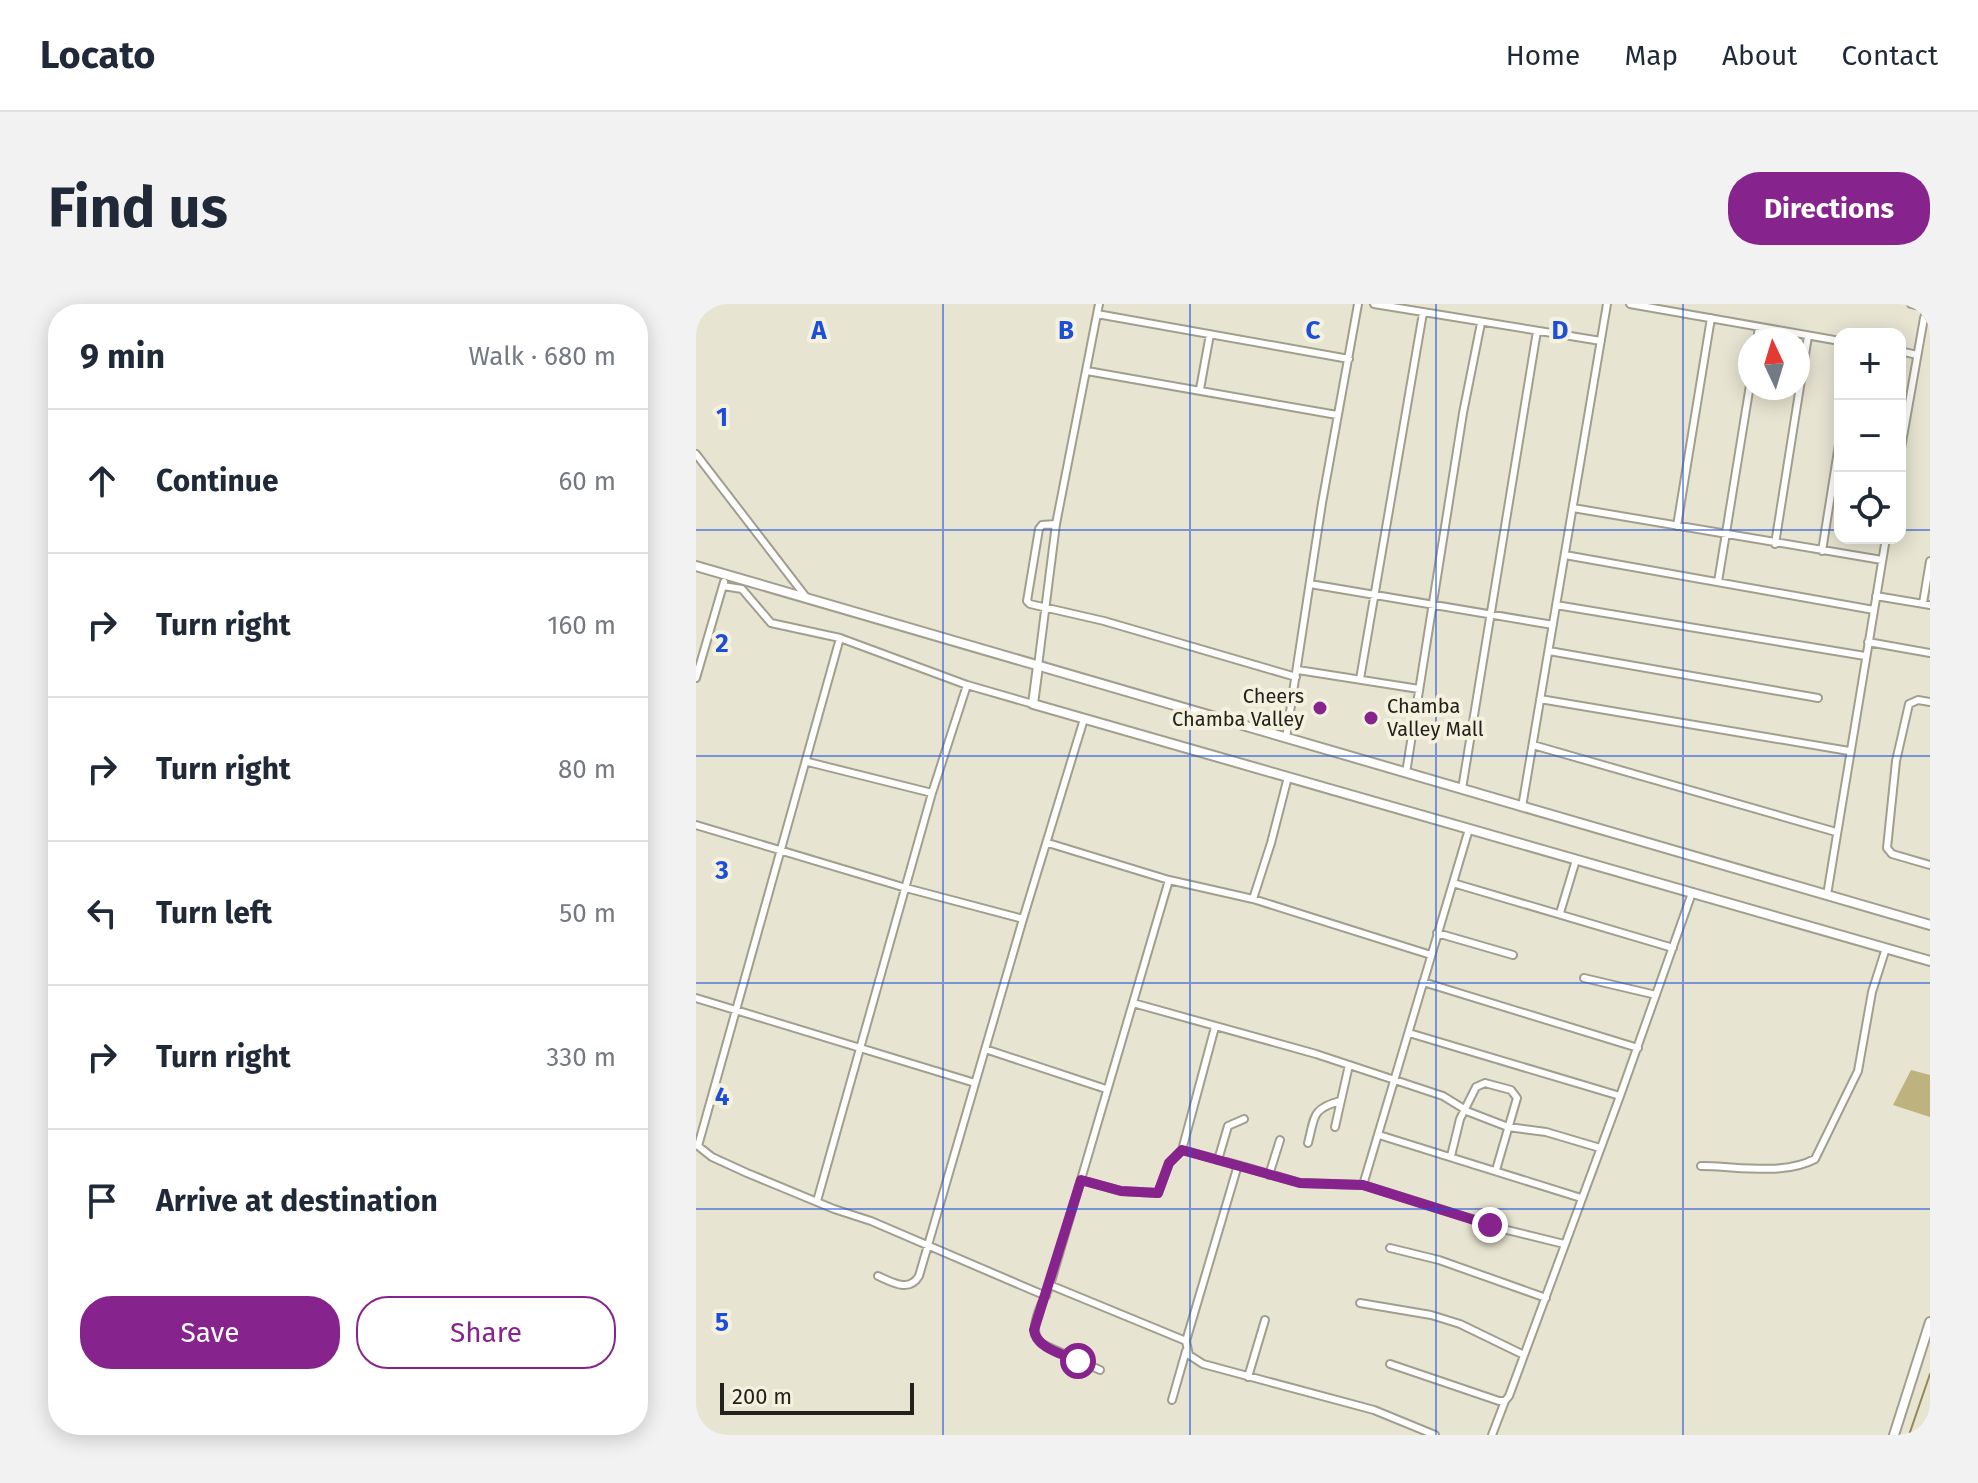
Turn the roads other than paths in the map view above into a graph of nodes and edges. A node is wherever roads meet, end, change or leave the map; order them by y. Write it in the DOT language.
graph roads {
  1 [pos="1099,304"];
  2 [pos="1358,304"];
  3 [pos="1374,304"];
  4 [pos="1607,304"];
  5 [pos="1630,304"];
  6 [pos="1911,304"];
  7 [pos="1929,306"];
  8 [pos="1423,313"];
  9 [pos="1097,314"];
  10 [pos="1711,318"];
  11 [pos="1481,323"];
  12 [pos="1759,327"];
  13 [pos="1764,328"];
  14 [pos="1537,331"];
  15 [pos="1210,334"];
  16 [pos="1810,336"];
  17 [pos="1834,340"];
  18 [pos="1601,341"];
  19 [pos="1906,352"];
  20 [pos="1917,355"];
  21 [pos="1349,359"];
  22 [pos="1087,371"];
  23 [pos="1200,389"];
  24 [pos="1748,400"];
  25 [pos="1798,400"];
  26 [pos="1337,415"];
  27 [pos="1906,419"];
  28 [pos="696,454"];
  29 [pos="1835,472"];
  30 [pos="1573,508"];
  31 [pos="1056,524"];
  32 [pos="1677,526"];
  33 [pos="1727,535"];
  34 [pos="1775,544"];
  35 [pos="1885,544"];
  36 [pos="1822,551"];
  37 [pos="1565,555"];
  38 [pos="1882,560"];
  39 [pos="1930,561"];
  40 [pos="696,566"];
  41 [pos="726,575"];
  42 [pos="1718,582"];
  43 [pos="1310,584"];
  44 [pos="723,586"];
  45 [pos="1376,595"];
  46 [pos="1876,596"];
  47 [pos="806,597"];
  48 [pos="1434,603"];
  49 [pos="1926,604"];
  50 [pos="1556,605"];
  51 [pos="1046,608"];
  52 [pos="1874,610"];
  53 [pos="1491,615"];
  54 [pos="1553,625"];
  55 [pos="840,638"];
  56 [pos="1868,642"];
  57 [pos="1549,651"];
  58 [pos="1930,653"];
  59 [pos="1865,656"];
  60 [pos="1038,666"];
  61 [pos="1297,674"];
  62 [pos="696,678"];
  63 [pos="1360,679"];
  64 [pos="967,685"];
  65 [pos="1419,689"];
  66 [pos="1818,698"];
  67 [pos="1540,699"];
  68 [pos="1930,702"];
  69 [pos="1033,704"];
  70 [pos="1084,719"];
  71 [pos="1286,738"];
  72 [pos="1533,745"];
  73 [pos="1849,751"];
  74 [pos="808,762"];
  75 [pos="1406,773"];
  76 [pos="1288,777"];
  77 [pos="1462,789"];
  78 [pos="932,793"];
  79 [pos="1522,807"];
  80 [pos="696,825"];
  81 [pos="1469,829"];
  82 [pos="1836,832"];
  83 [pos="1048,843"];
  84 [pos="782,851"];
  85 [pos="1576,860"];
  86 [pos="1930,865"];
  87 [pos="1169,880"];
  88 [pos="1453,883"];
  89 [pos="906,888"];
  90 [pos="1692,893"];
  91 [pos="1827,895"];
  92 [pos="1253,899"];
  93 [pos="1560,913"];
  94 [pos="1023,919"];
  95 [pos="1930,925"];
  96 [pos="1437,933"];
  97 [pos="1673,948"];
  98 [pos="1886,948"];
  99 [pos="1431,955"];
  100 [pos="1513,955"];
  101 [pos="1930,961"];
  102 [pos="1584,978"];
  103 [pos="1423,982"];
  104 [pos="1656,995"];
  105 [pos="696,998"];
  106 [pos="1133,1003"];
  107 [pos="735,1010"];
  108 [pos="1215,1027"];
  109 [pos="1409,1033"];
  110 [pos="859,1047"];
  111 [pos="1638,1048"];
  112 [pos="985,1049"];
  113 [pos="1349,1065"];
  114 [pos="1394,1081"];
  115 [pos="975,1083"];
  116 [pos="1106,1089"];
  117 [pos="1620,1096"];
  118 [pos="1340,1101"];
  119 [pos="1464,1109"];
  120 [pos="1244,1119"];
  121 [pos="1335,1127"];
  122 [pos="1508,1127"];
  123 [pos="1379,1135"];
  124 [pos="1280,1140"];
  125 [pos="1308,1143"];
  126 [pos="1600,1148"];
  127 [pos="1182,1150"];
  128 [pos="1451,1156"];
  129 [pos="1218,1160"];
  130 [pos="1238,1165"];
  131 [pos="1701,1166"];
  132 [pos="1496,1170"];
  133 [pos="1269,1175"];
  134 [pos="1081,1180"];
  135 [pos="1363,1185"];
  136 [pos="1581,1198"];
  137 [pos="817,1201"];
  138 [pos="1564,1244"];
  139 [pos="929,1245"];
  140 [pos="1390,1248"];
  141 [pos="878,1276"];
  142 [pos="1050,1285"];
  143 [pos="1046,1296"];
  144 [pos="1546,1298"];
  145 [pos="1360,1303"];
  146 [pos="1265,1320"];
  147 [pos="1930,1322"];
  148 [pos="1930,1342"];
  149 [pos="1186,1344"];
  150 [pos="1524,1355"];
  151 [pos="1390,1364"];
  152 [pos="1100,1370"];
  153 [pos="1248,1377"];
  154 [pos="1172,1400"];
  155 [pos="1505,1401"];
  156 [pos="1435,1435"];
  157 [pos="1492,1435"];
  158 [pos="1897,1435"];
  1 -- 9 [label="street"];
  2 -- 21 [label="street"];
  3 -- 8 [label="street"];
  4 -- 18 [label="street"];
  5 -- 10 [label="street"];
  6 -- 7 [label="street"];
  7 -- 20 [label="street"];
  8 -- 11 [label="street"];
  8 -- 45 [label="street"];
  9 -- 15 [label="street"];
  9 -- 22 [label="street"];
  10 -- 12 [label="street"];
  10 -- 32 [label="street"];
  11 -- 14 [label="street"];
  11 -- 48 [label="street"];
  12 -- 13 [label="street"];
  14 -- 18 [label="street"];
  14 -- 53 [label="street"];
  15 -- 21 [label="street"];
  15 -- 23 [label="street"];
  16 -- 17 [label="street"];
  18 -- 30 [label="street"];
  19 -- 20 [label="street"];
  20 -- 27 [label="street"];
  21 -- 26 [label="street"];
  22 -- 23 [label="street"];
  22 -- 31 [label="street"];
  23 -- 26 [label="street"];
  24 -- 33 [label="street"];
  25 -- 34 [label="street"];
  26 -- 43 [label="street"];
  28 -- 47 [label="street"];
  29 -- 36 [label="street"];
  30 -- 32 [label="street"];
  30 -- 37 [label="street"];
  31 -- 51 [label="street"];
  31 -- 51 [label="street"];
  32 -- 33 [label="street"];
  33 -- 34 [label="street"];
  33 -- 42 [label="street"];
  34 -- 36 [label="street"];
  35 -- 38 [label="street"];
  36 -- 38 [label="street"];
  37 -- 42 [label="street"];
  37 -- 50 [label="street"];
  38 -- 46 [label="street"];
  39 -- 49 [label="street"];
  40 -- 41 [label="main road"];
  41 -- 44 [label="street"];
  41 -- 47 [label="main road"];
  42 -- 52 [label="street"];
  43 -- 45 [label="street"];
  43 -- 61 [label="street"];
  44 -- 55 [label="street"];
  44 -- 62 [label="street"];
  45 -- 48 [label="street"];
  45 -- 63 [label="street"];
  46 -- 49 [label="street"];
  46 -- 52 [label="street"];
  47 -- 60 [label="main road"];
  48 -- 53 [label="street"];
  48 -- 65 [label="street"];
  50 -- 54 [label="street"];
  50 -- 59 [label="street"];
  51 -- 60 [label="street"];
  51 -- 61 [label="street"];
  52 -- 56 [label="street"];
  53 -- 54 [label="street"];
  53 -- 77 [label="street"];
  54 -- 57 [label="street"];
  55 -- 64 [label="street"];
  55 -- 74 [label="street"];
  56 -- 58 [label="street"];
  56 -- 59 [label="street"];
  57 -- 66 [label="street"];
  57 -- 67 [label="street"];
  59 -- 73 [label="street"];
  60 -- 69 [label="main road"];
  60 -- 71 [label="main road"];
  61 -- 63 [label="street"];
  61 -- 71 [label="street"];
  63 -- 65 [label="street"];
  64 -- 69 [label="street"];
  64 -- 78 [label="street"];
  65 -- 75 [label="street"];
  67 -- 72 [label="street"];
  67 -- 73 [label="street"];
  68 -- 86 [label="street"];
  69 -- 70 [label="main road"];
  70 -- 76 [label="main road"];
  70 -- 83 [label="street"];
  71 -- 75 [label="main road"];
  72 -- 79 [label="street"];
  72 -- 82 [label="street"];
  73 -- 82 [label="street"];
  74 -- 78 [label="street"];
  74 -- 84 [label="street"];
  75 -- 77 [label="main road"];
  76 -- 81 [label="main road"];
  76 -- 92 [label="street"];
  77 -- 79 [label="main road"];
  78 -- 89 [label="street"];
  79 -- 91 [label="main road"];
  80 -- 84 [label="street"];
  81 -- 85 [label="main road"];
  81 -- 88 [label="street"];
  82 -- 91 [label="street"];
  83 -- 87 [label="street"];
  83 -- 94 [label="street"];
  84 -- 89 [label="street"];
  84 -- 107 [label="street"];
  85 -- 90 [label="main road"];
  85 -- 93 [label="street"];
  87 -- 92 [label="street"];
  87 -- 106 [label="street"];
  88 -- 93 [label="street"];
  88 -- 96 [label="street"];
  89 -- 94 [label="street"];
  89 -- 110 [label="street"];
  90 -- 97 [label="street"];
  90 -- 98 [label="main road"];
  91 -- 95 [label="main road"];
  92 -- 99 [label="street"];
  93 -- 97 [label="street"];
  94 -- 112 [label="street"];
  96 -- 99 [label="street"];
  96 -- 100 [label="street"];
  97 -- 104 [label="street"];
  98 -- 101 [label="main road"];
  98 -- 131 [label="street"];
  99 -- 103 [label="street"];
  102 -- 104 [label="street"];
  103 -- 109 [label="street"];
  103 -- 111 [label="street"];
  104 -- 111 [label="street"];
  105 -- 107 [label="street"];
  106 -- 108 [label="street"];
  106 -- 116 [label="street"];
  107 -- 110 [label="street"];
  107 -- 137 [label="street"];
  108 -- 113 [label="street"];
  108 -- 127 [label="street"];
  109 -- 114 [label="street"];
  109 -- 117 [label="street"];
  110 -- 115 [label="street"];
  110 -- 137 [label="street"];
  111 -- 117 [label="street"];
  112 -- 115 [label="street"];
  112 -- 116 [label="street"];
  113 -- 114 [label="street"];
  113 -- 118 [label="street"];
  114 -- 119 [label="street"];
  114 -- 123 [label="street"];
  115 -- 139 [label="street"];
  116 -- 134 [label="street"];
  117 -- 126 [label="street"];
  118 -- 121 [label="street"];
  118 -- 125 [label="street"];
  119 -- 122 [label="street"];
  119 -- 122 [label="street"];
  119 -- 128 [label="street"];
  120 -- 129 [label="street"];
  122 -- 126 [label="street"];
  122 -- 132 [label="street"];
  123 -- 128 [label="street"];
  123 -- 135 [label="street"];
  124 -- 133 [label="street"];
  126 -- 136 [label="street"];
  127 -- 129 [label="street"];
  127 -- 134 [label="street"];
  128 -- 132 [label="street"];
  129 -- 130 [label="street"];
  130 -- 133 [label="street"];
  130 -- 149 [label="street"];
  132 -- 136 [label="street"];
  133 -- 135 [label="street"];
  134 -- 142 [label="street"];
  135 -- 138 [label="street"];
  136 -- 138 [label="street"];
  137 -- 139 [label="street"];
  138 -- 144 [label="street"];
  139 -- 141 [label="street"];
  139 -- 143 [label="street"];
  140 -- 144 [label="street"];
  142 -- 143 [label="street"];
  142 -- 149 [label="street"];
  143 -- 152 [label="street"];
  144 -- 150 [label="street"];
  145 -- 150 [label="street"];
  146 -- 153 [label="street"];
  147 -- 158 [label="main road"];
  148 -- 158 [label="main road"];
  149 -- 153 [label="street"];
  149 -- 154 [label="street"];
  150 -- 155 [label="street"];
  151 -- 155 [label="street"];
  153 -- 156 [label="street"];
  155 -- 157 [label="street"];
}
